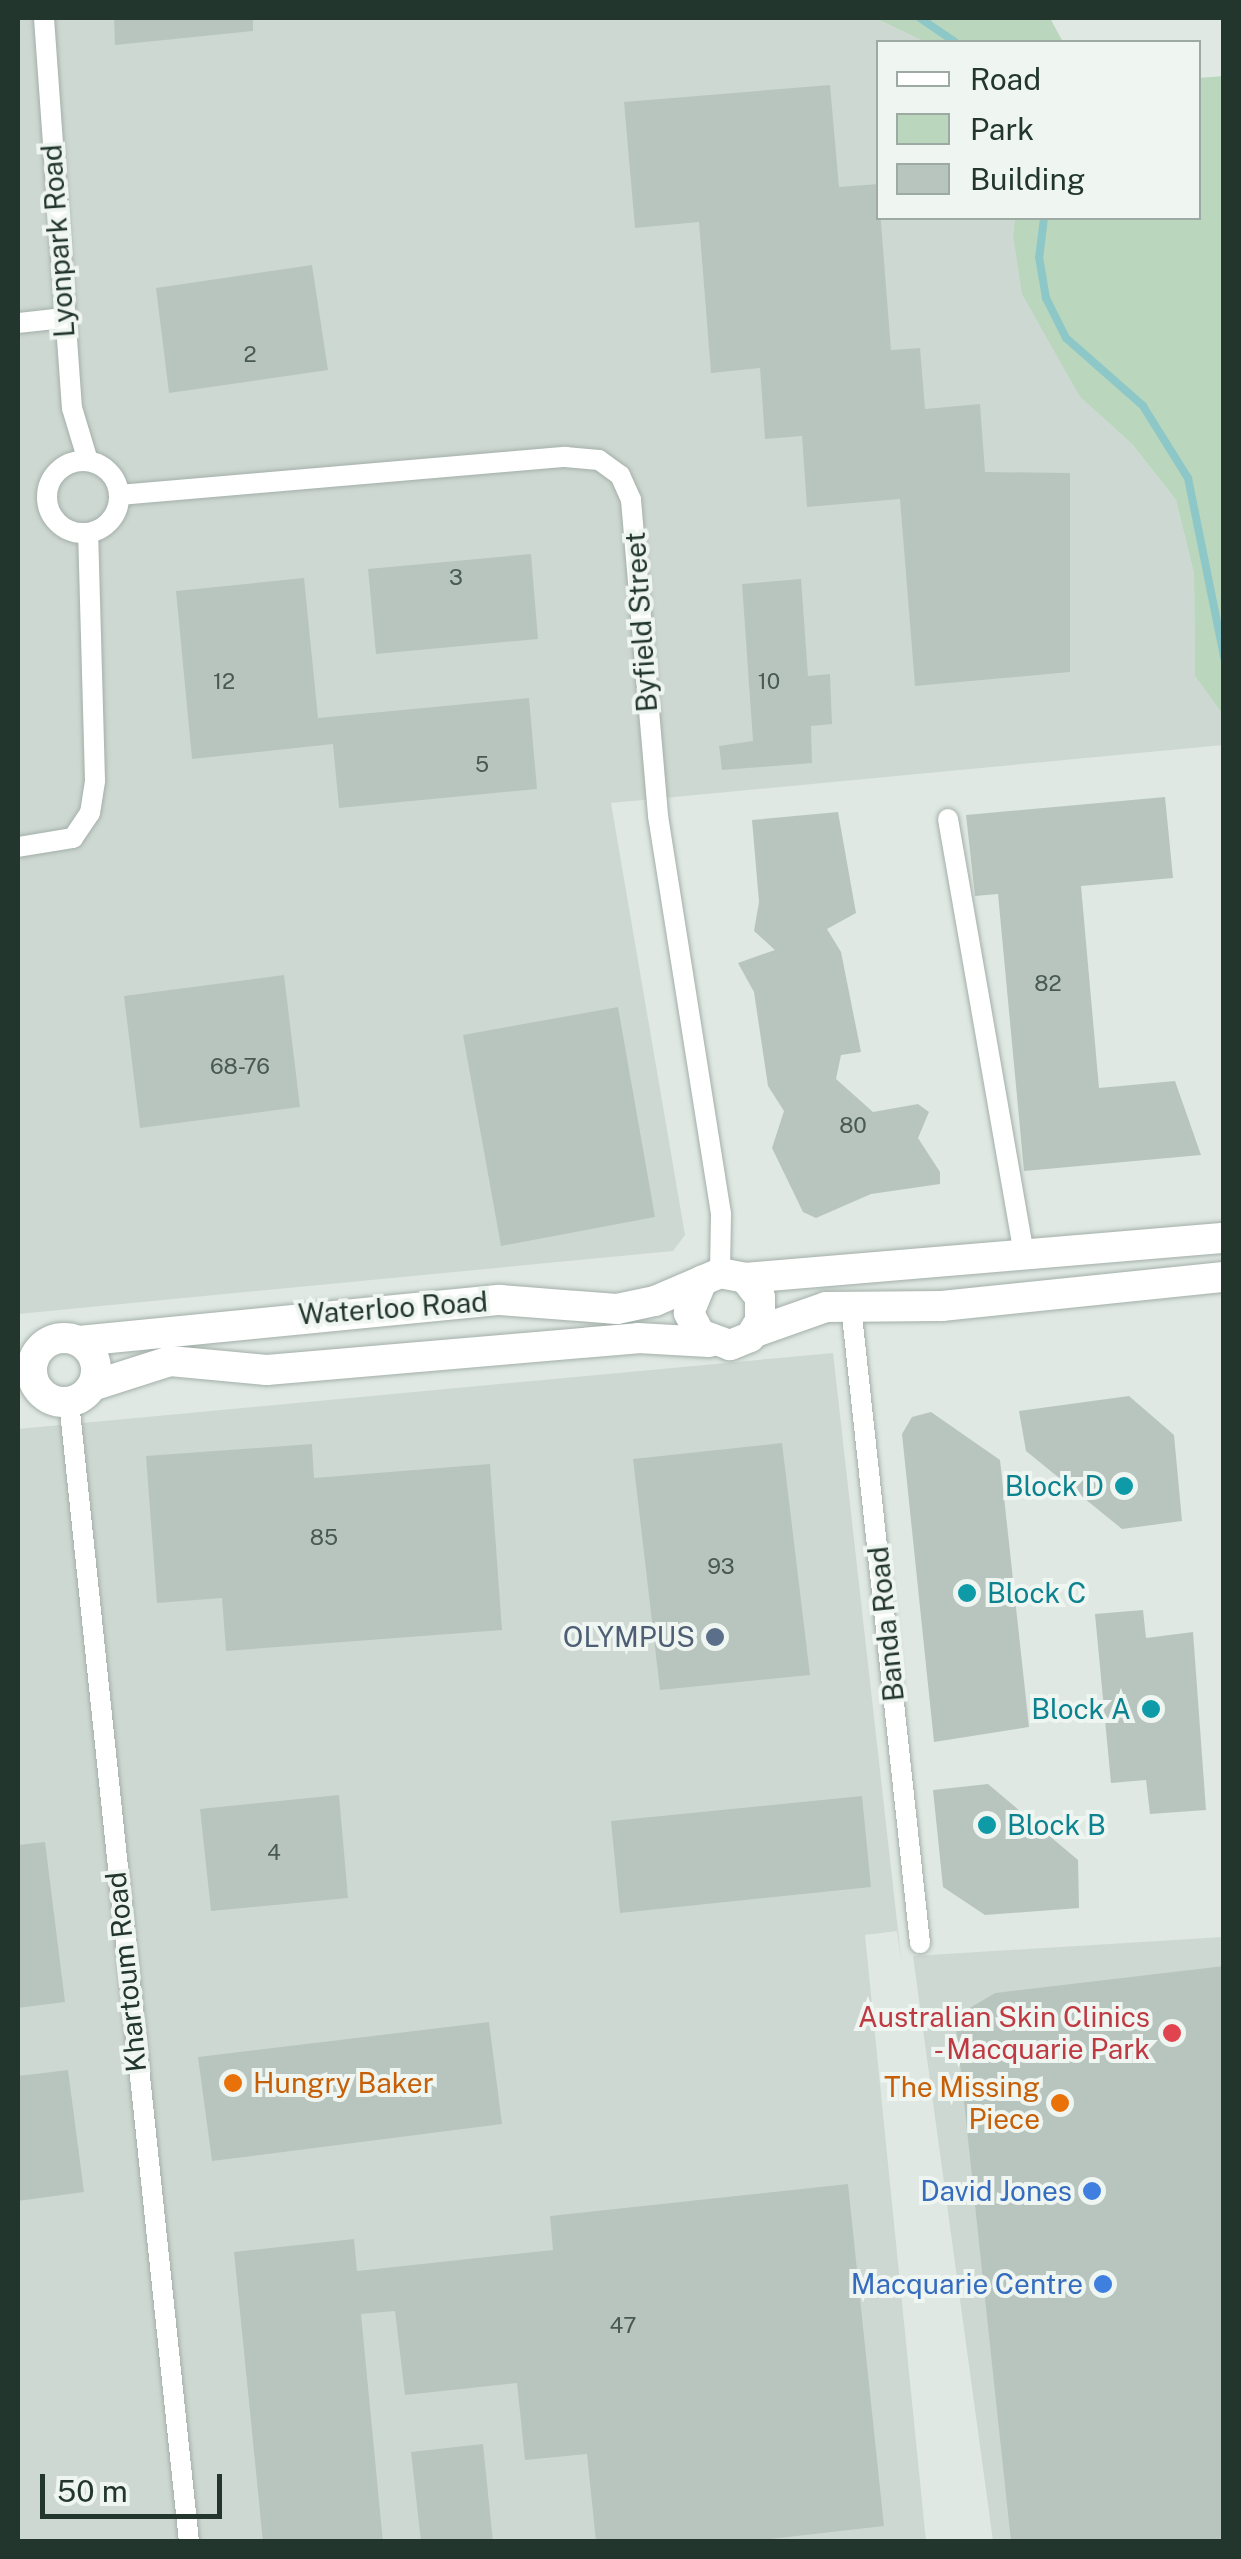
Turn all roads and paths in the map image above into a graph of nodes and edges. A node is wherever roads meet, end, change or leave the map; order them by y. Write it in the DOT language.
graph roads {
  1 [pos="44,18"];
  2 [pos="63,318"];
  3 [pos="18,324"];
  4 [pos="88,461"];
  5 [pos="119,495"];
  6 [pos="88,534"];
  7 [pos="948,819"];
  8 [pos="18,847"];
  9 [pos="1224,1238"];
  10 [pos="1024,1253"];
  11 [pos="722,1277"];
  12 [pos="1224,1277"];
  13 [pos="850,1306"];
  14 [pos="754,1332"];
  15 [pos="79,1341"];
  16 [pos="709,1342"];
  17 [pos="29,1349"];
  18 [pos="55,1393"];
  19 [pos="920,1943"];
  20 [pos="190,2542"];
  1 -- 2 [label="street, Lyonpark Road"];
  2 -- 3 [label="street"];
  2 -- 4 [label="street, Lyonpark Road"];
  4 -- 5 [label="street"];
  4 -- 6 [label="street"];
  5 -- 6 [label="street"];
  5 -- 11 [label="street, Byfield Street"];
  6 -- 8 [label="street"];
  7 -- 10 [label="street"];
  9 -- 10 [label="street, Waterloo Road"];
  10 -- 11 [label="street, Waterloo Road"];
  11 -- 14 [label="street"];
  11 -- 15 [label="street, Waterloo Road"];
  11 -- 16 [label="street"];
  12 -- 13 [label="street"];
  13 -- 14 [label="street"];
  13 -- 19 [label="street, Banda Road"];
  14 -- 16 [label="street"];
  15 -- 17 [label="street, Waterloo Road"];
  15 -- 18 [label="street"];
  16 -- 18 [label="street, Waterloo Road"];
  17 -- 18 [label="street"];
  18 -- 20 [label="street, Khartoum Road"];
}
